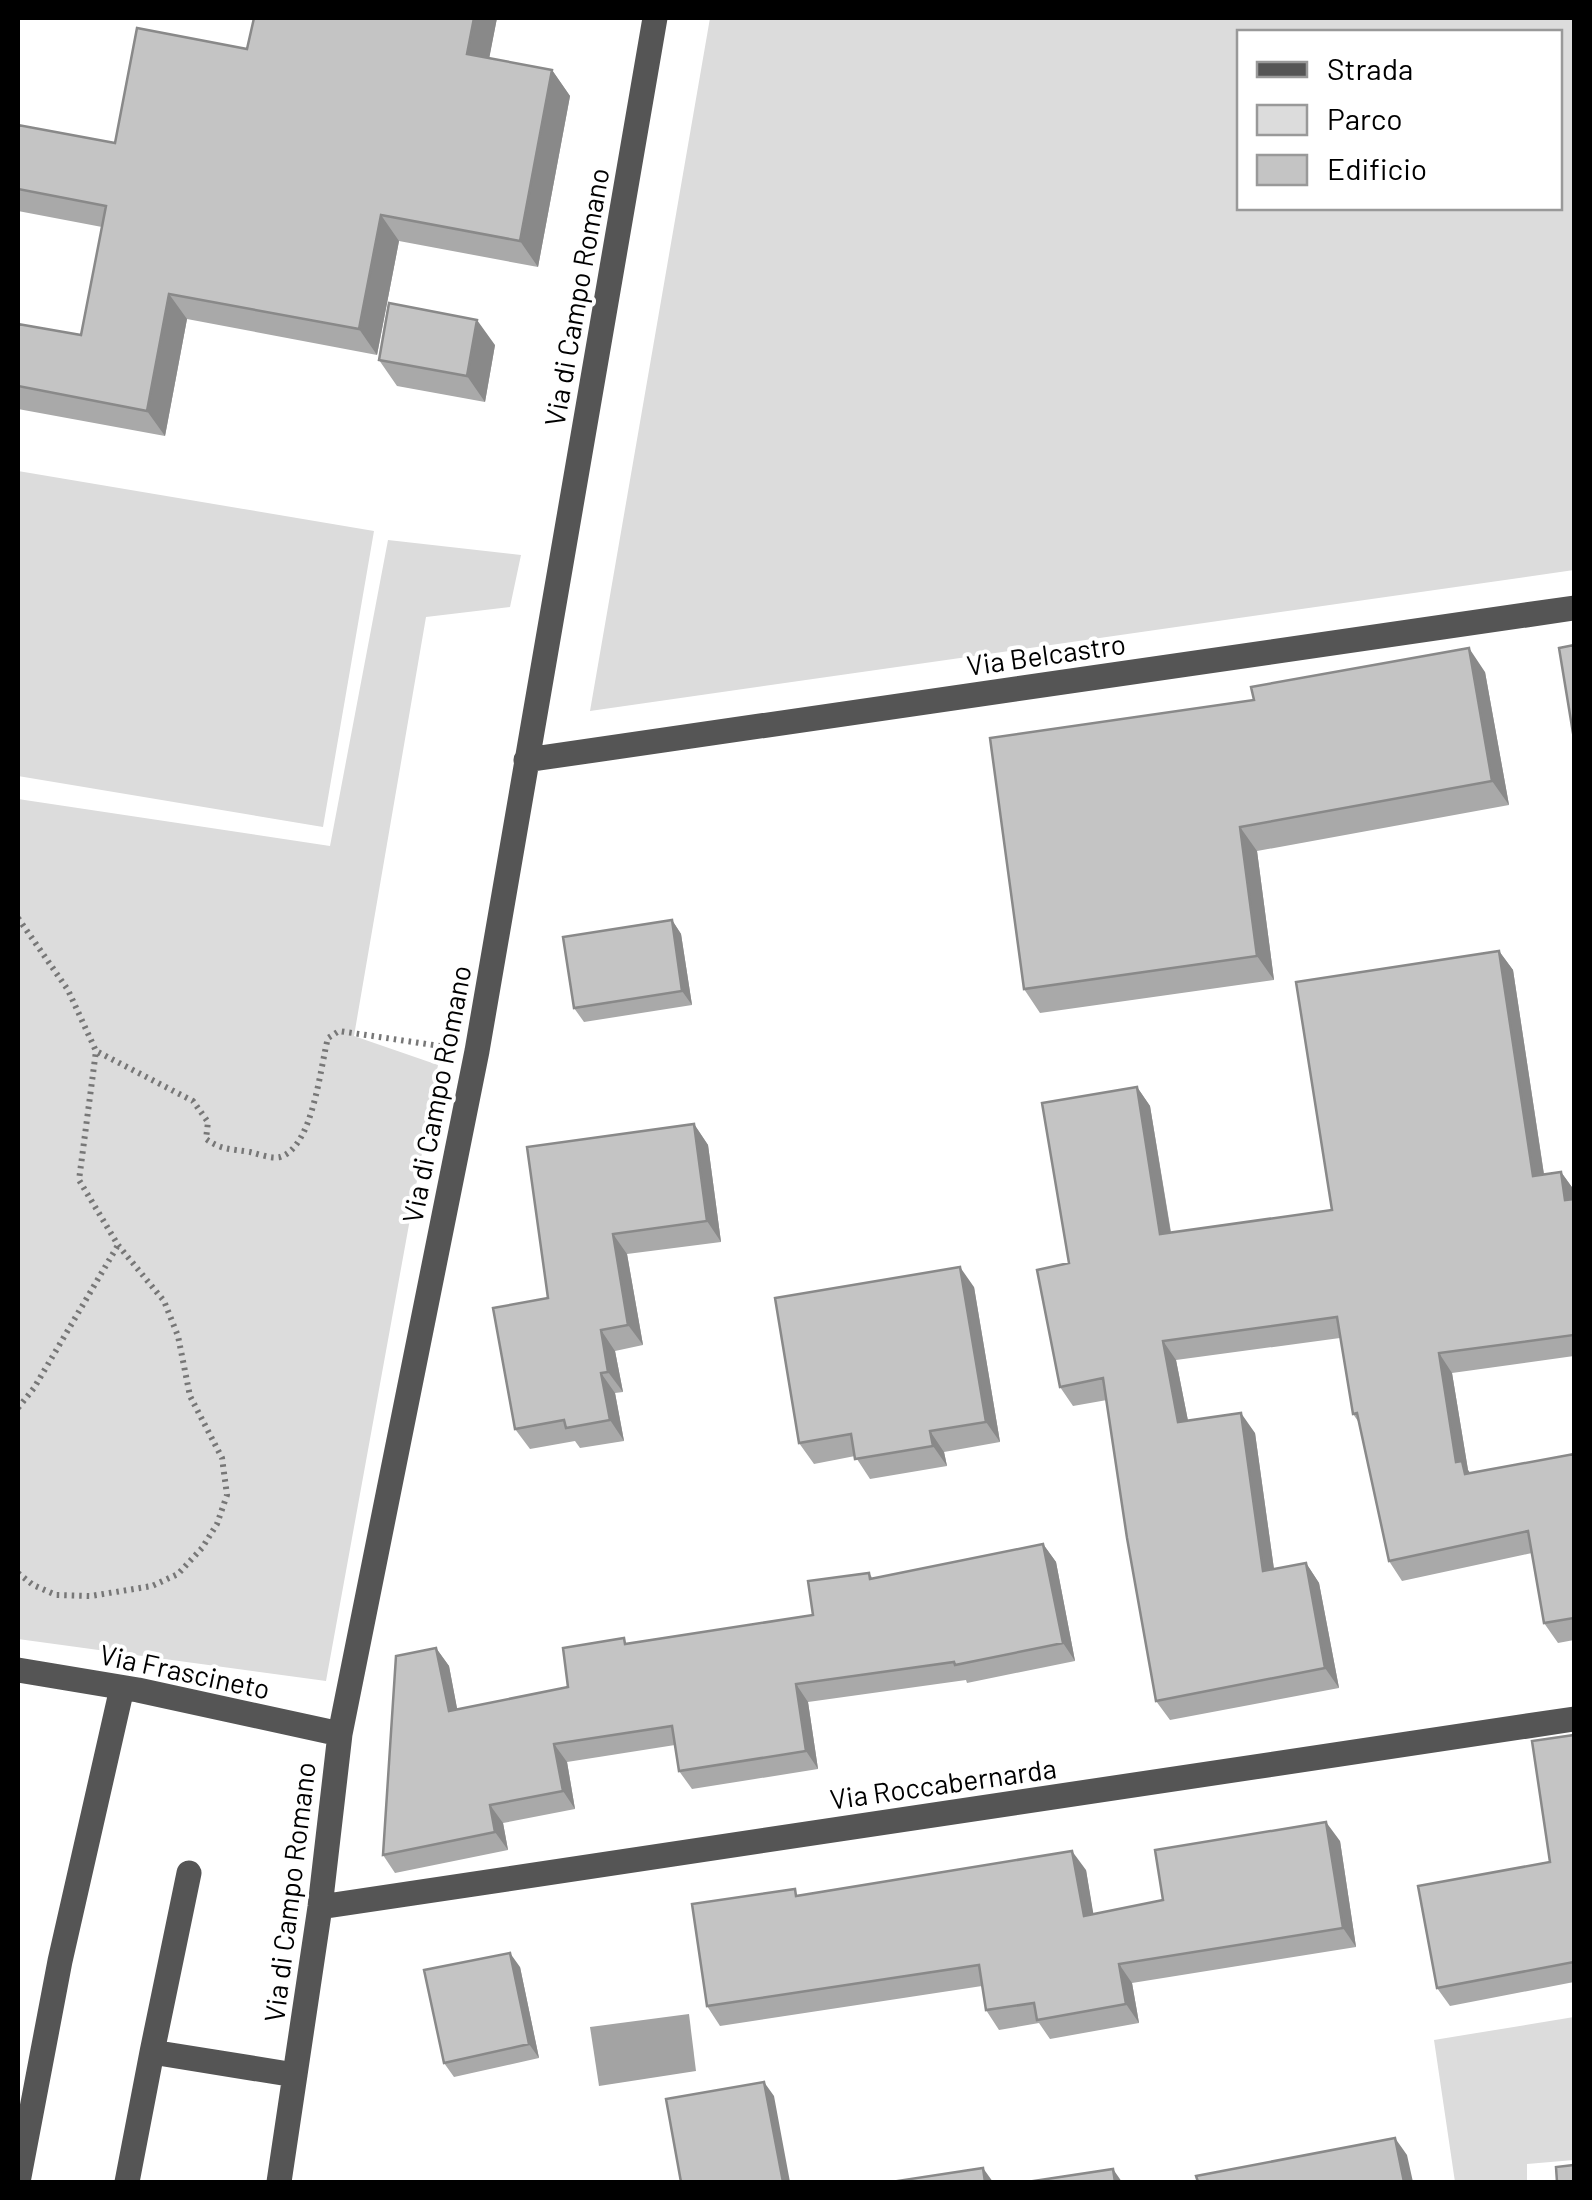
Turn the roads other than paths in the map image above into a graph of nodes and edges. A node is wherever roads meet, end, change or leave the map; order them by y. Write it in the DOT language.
graph roads {
  1 [pos="655,18"];
  2 [pos="1574,608"];
  3 [pos="526,760"];
  4 [pos="18,1670"];
  5 [pos="122,1688"];
  6 [pos="1574,1720"];
  7 [pos="340,1734"];
  8 [pos="189,1873"];
  9 [pos="320,1906"];
  10 [pos="152,2052"];
  11 [pos="28,2070"];
  12 [pos="295,2075"];
  13 [pos="18,2182"];
  14 [pos="127,2182"];
  15 [pos="280,2182"];
  1 -- 3 [label="street, Via di Campo Romano"];
  2 -- 3 [label="street, Via Belcastro"];
  3 -- 7 [label="street, Via di Campo Romano"];
  4 -- 5 [label="street, Via Frascineto"];
  5 -- 7 [label="street, Via Frascineto"];
  5 -- 11 [label="street"];
  6 -- 9 [label="street, Via Roccabernarda"];
  7 -- 9 [label="street, Via di Campo Romano"];
  8 -- 10 [label="street"];
  9 -- 12 [label="street, Via di Campo Romano"];
  10 -- 12 [label="street"];
  10 -- 14 [label="street"];
  11 -- 13 [label="street"];
  12 -- 15 [label="street, Via di Campo Romano"];
}
